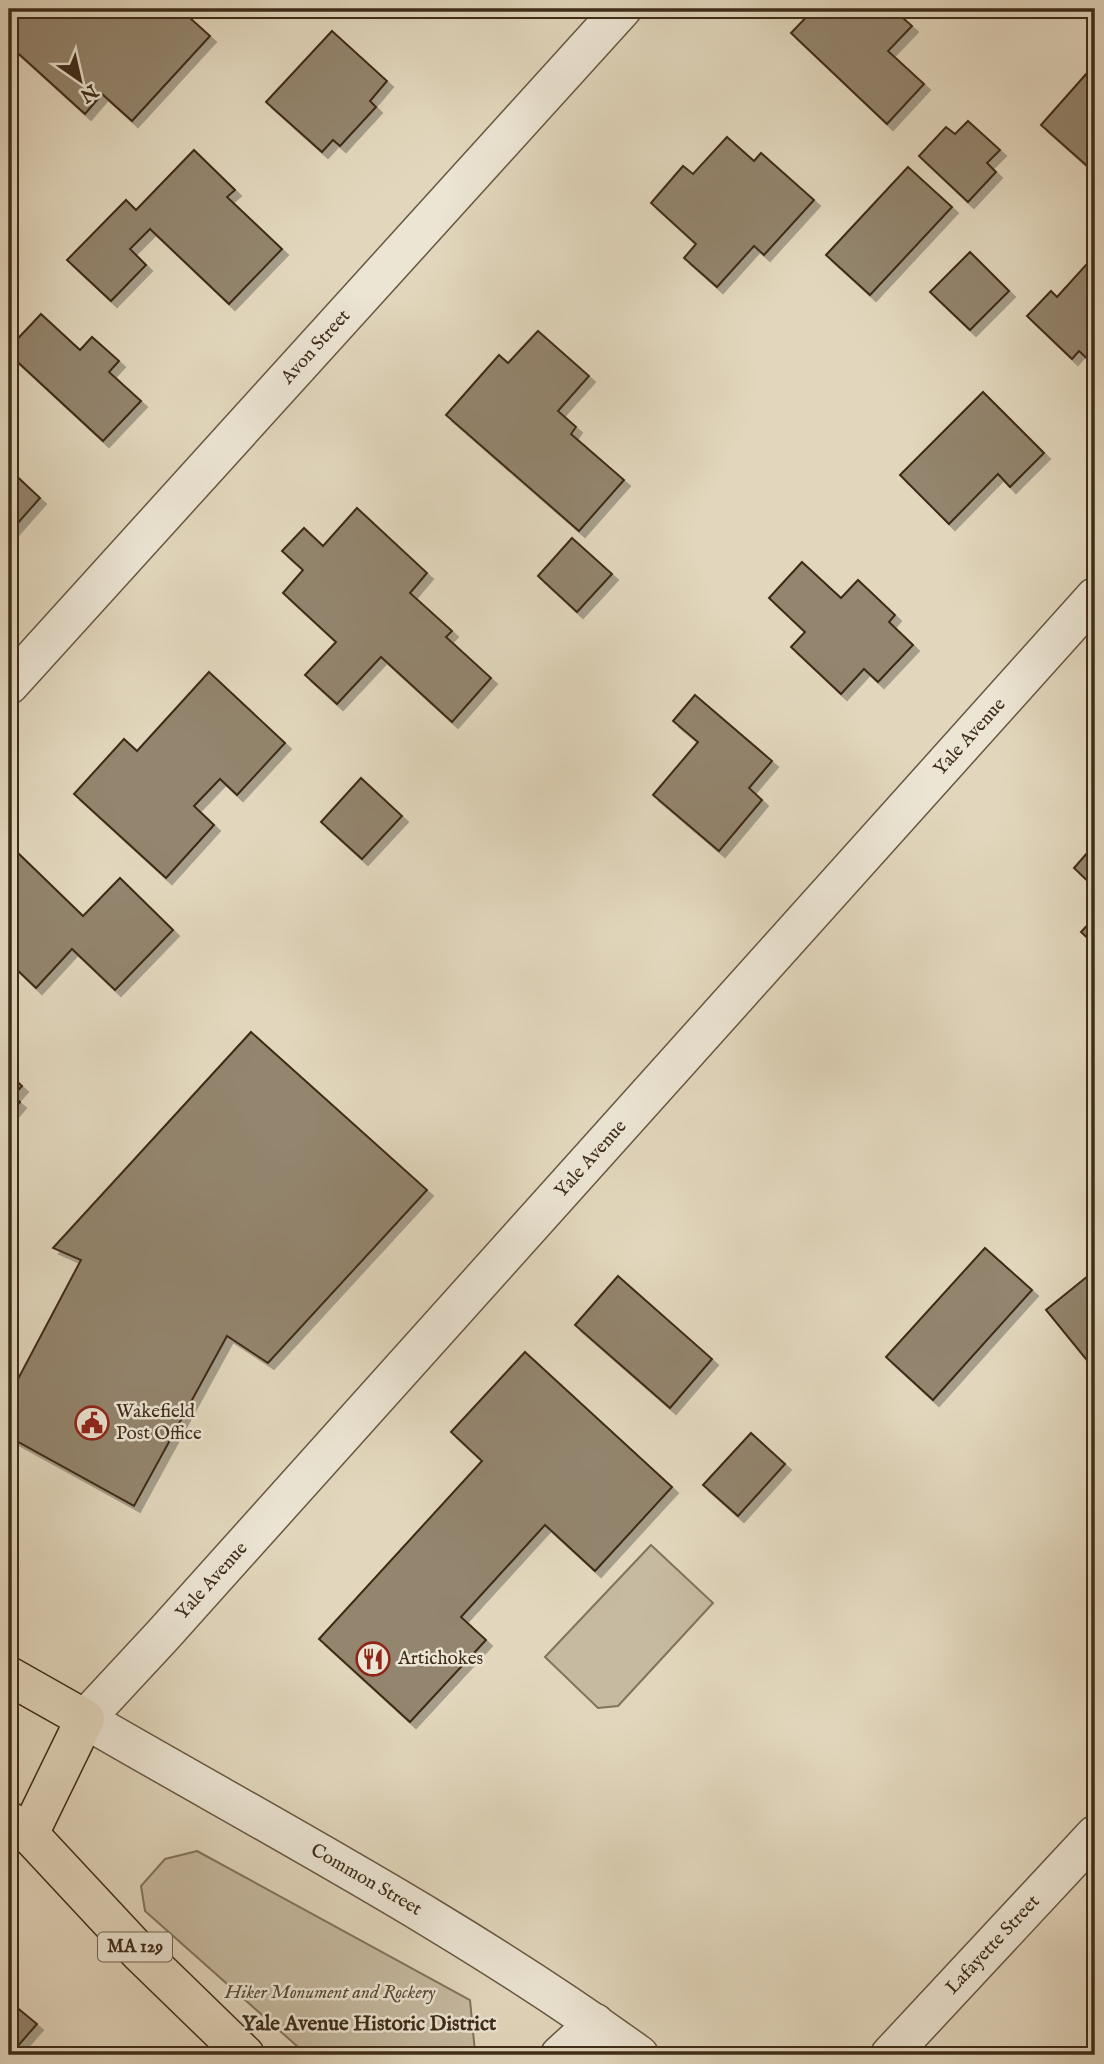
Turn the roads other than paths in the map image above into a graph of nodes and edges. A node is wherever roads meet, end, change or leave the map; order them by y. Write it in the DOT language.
graph roads {
  1 [pos="622,9"];
  2 [pos="1095,597"];
  3 [pos="9,685"];
  4 [pos="9,1676"];
  5 [pos="85,1719"];
  6 [pos="19,1828"];
  7 [pos="1095,1835"];
  8 [pos="595,2023"];
  9 [pos="245,2055"];
  10 [pos="559,2055"];
  11 [pos="639,2055"];
  12 [pos="890,2055"];
  1 -- 3 [label="street, Avon Street"];
  2 -- 5 [label="street, Yale Avenue"];
  4 -- 5 [label="main road"];
  5 -- 6 [label="main road, MA 129"];
  5 -- 8 [label="street, Common Street"];
  6 -- 9 [label="main road, MA 129"];
  7 -- 12 [label="street, Lafayette Street"];
  8 -- 10 [label="street"];
  8 -- 11 [label="street, Common Street"];
}
